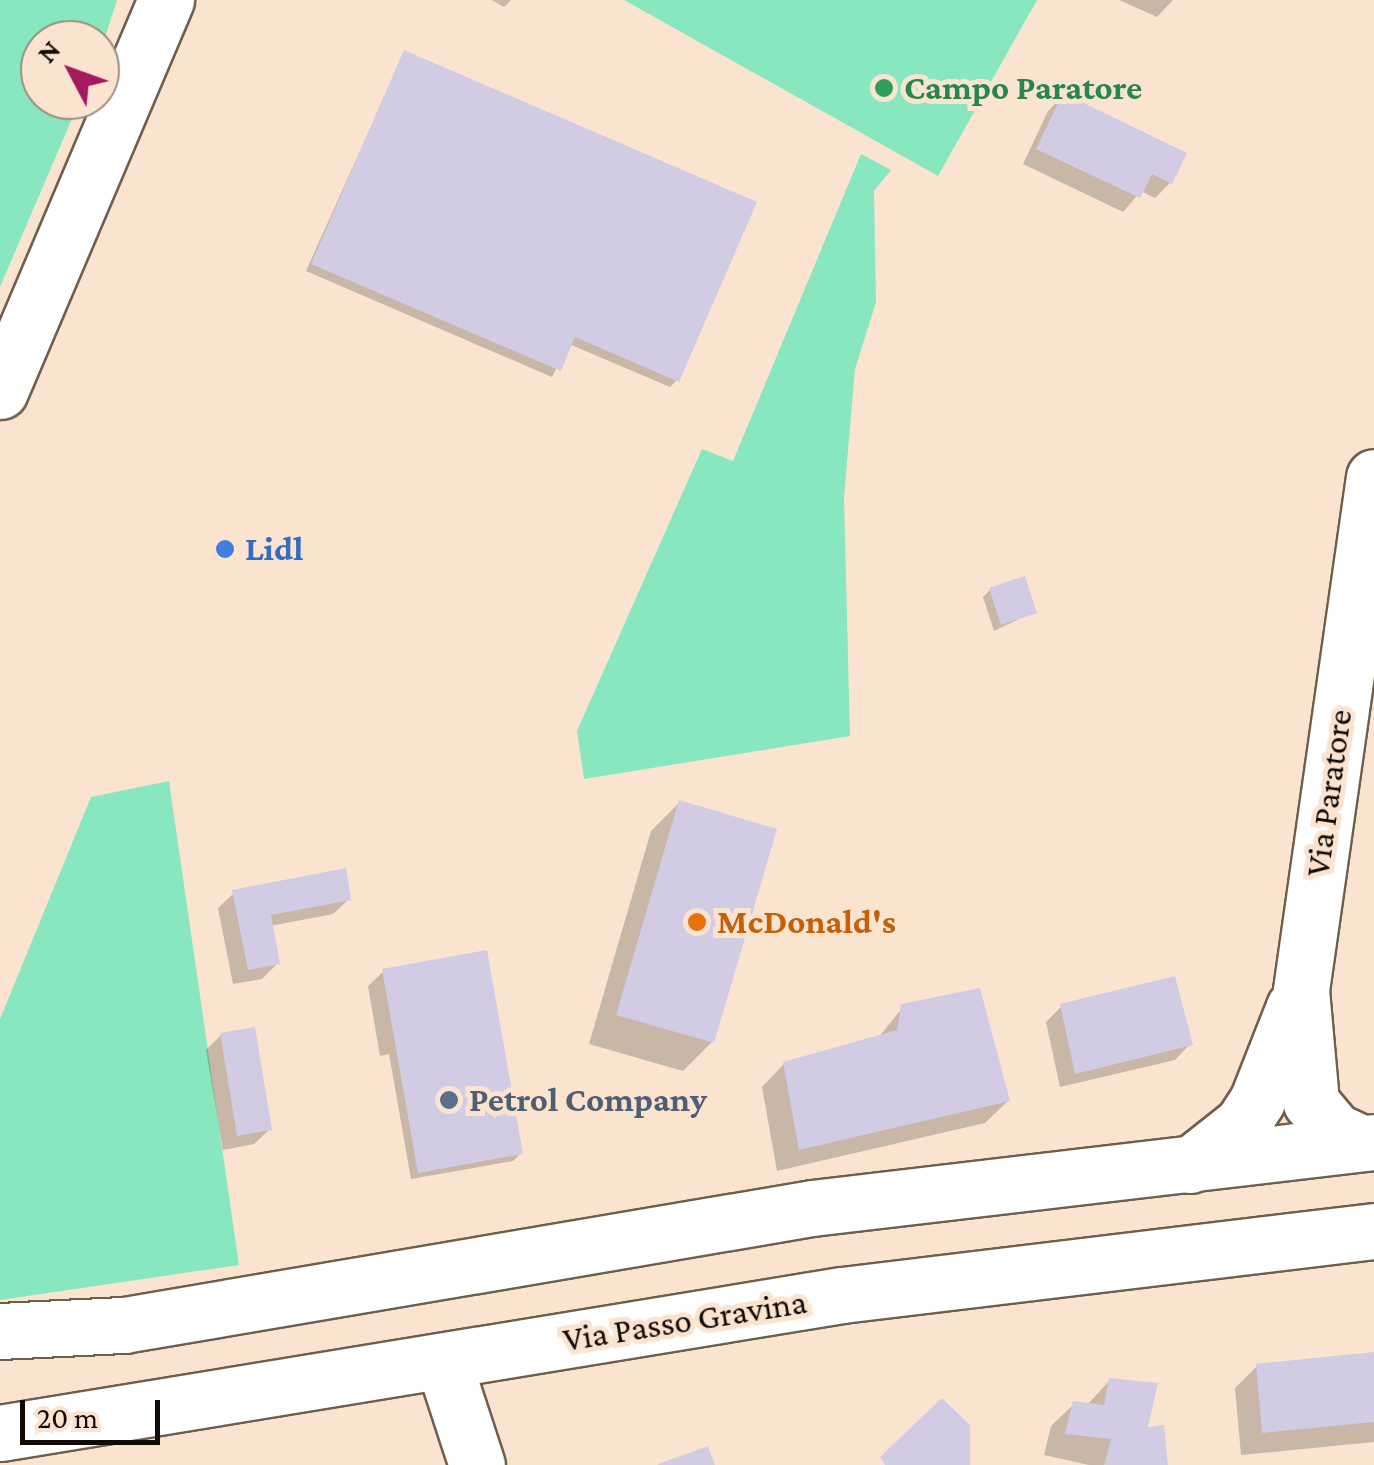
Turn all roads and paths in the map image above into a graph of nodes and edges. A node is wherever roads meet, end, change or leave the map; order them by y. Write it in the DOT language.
graph roads {
  1 [pos="160,7"];
  2 [pos="0,391"];
  3 [pos="1374,477"];
  4 [pos="1301,990"];
  5 [pos="1367,1143"];
  6 [pos="1190,1165"];
  7 [pos="1374,1232"];
  8 [pos="0,1331"];
  9 [pos="442,1361"];
  10 [pos="0,1433"];
  11 [pos="477,1465"];
  1 -- 2 [label="main road"];
  3 -- 4 [label="main road, Via Paratore"];
  4 -- 5 [label="main road, Via Paratore"];
  4 -- 6 [label="main road, Via Paratore"];
  5 -- 6 [label="main road"];
  6 -- 8 [label="main road"];
  7 -- 9 [label="main road, Via Passo Gravina"];
  9 -- 10 [label="main road, Via Passo Gravina"];
  9 -- 11 [label="main road"];
}
